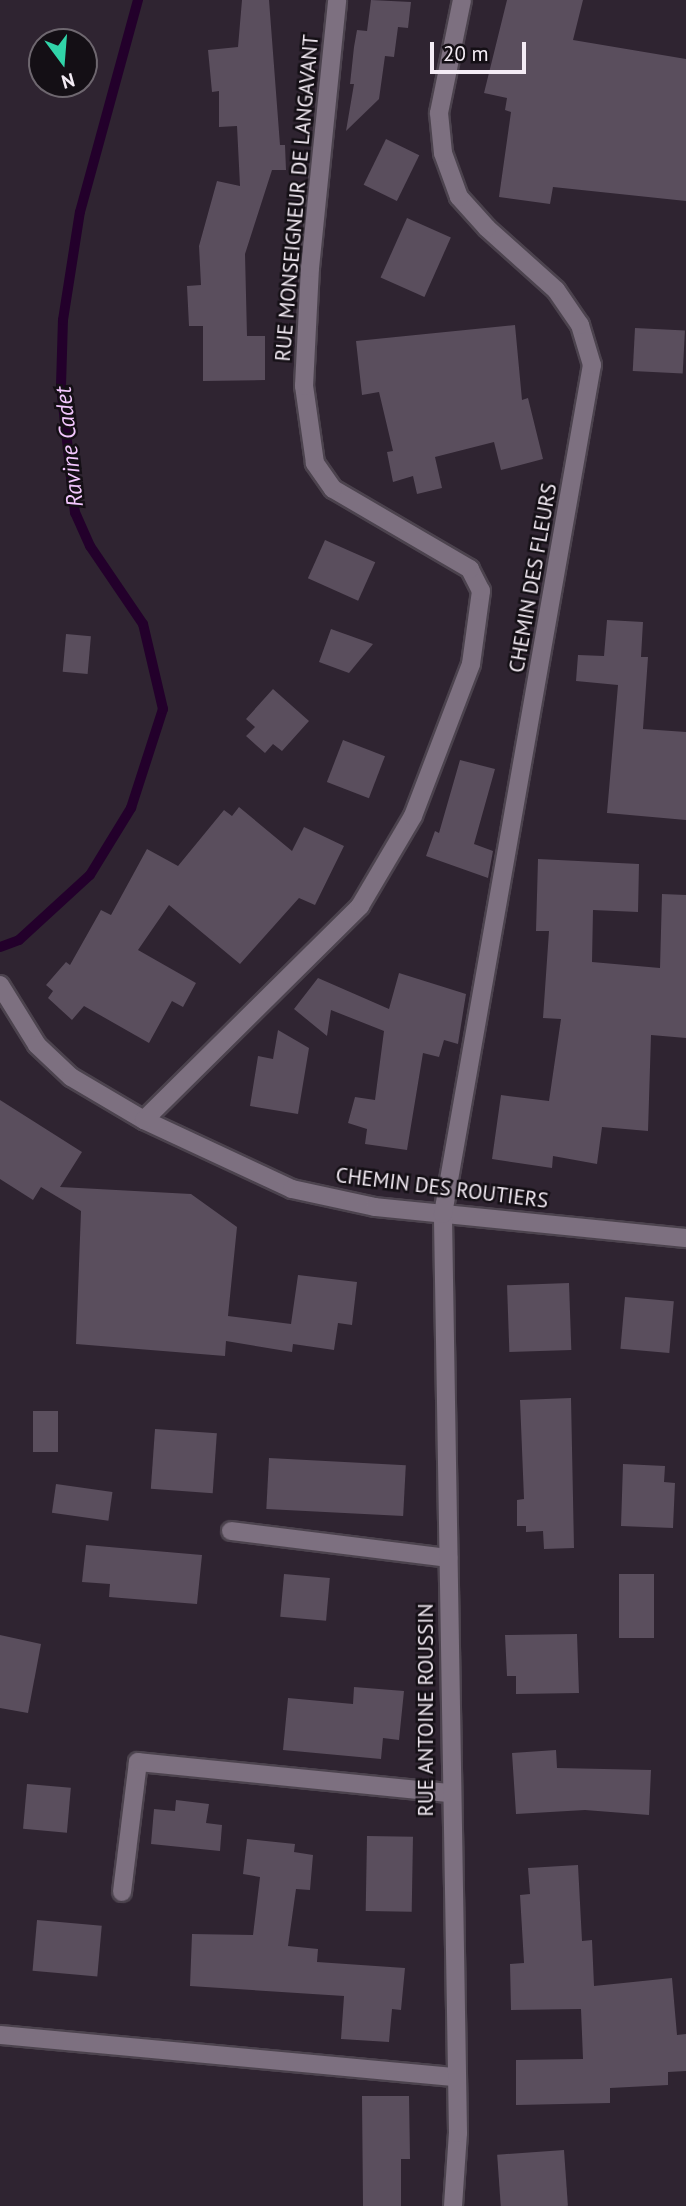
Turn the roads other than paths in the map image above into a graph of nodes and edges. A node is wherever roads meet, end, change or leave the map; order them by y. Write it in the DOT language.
graph roads {
  1 [pos="337,0"];
  2 [pos="462,0"];
  3 [pos="4,991"];
  4 [pos="144,1120"];
  5 [pos="443,1214"];
  6 [pos="686,1238"];
  7 [pos="231,1531"];
  8 [pos="448,1558"];
  9 [pos="449,1793"];
  10 [pos="122,1892"];
  11 [pos="0,2035"];
  12 [pos="455,2077"];
  13 [pos="453,2206"];
  1 -- 4 [label="street, RUE MONSEIGNEUR DE LANGAVANT"];
  2 -- 5 [label="street, CHEMIN DES FLEURS"];
  3 -- 4 [label="street, CHEMIN DES ROUTIERS"];
  4 -- 5 [label="street, CHEMIN DES ROUTIERS"];
  5 -- 6 [label="street, CHEMIN DES ROUTIERS"];
  5 -- 8 [label="street, RUE ANTOINE ROUSSIN"];
  7 -- 8 [label="street"];
  8 -- 9 [label="street, RUE ANTOINE ROUSSIN"];
  9 -- 10 [label="street"];
  9 -- 12 [label="street, RUE ANTOINE ROUSSIN"];
  11 -- 12 [label="street"];
  12 -- 13 [label="street, RUE ANTOINE ROUSSIN"];
}
